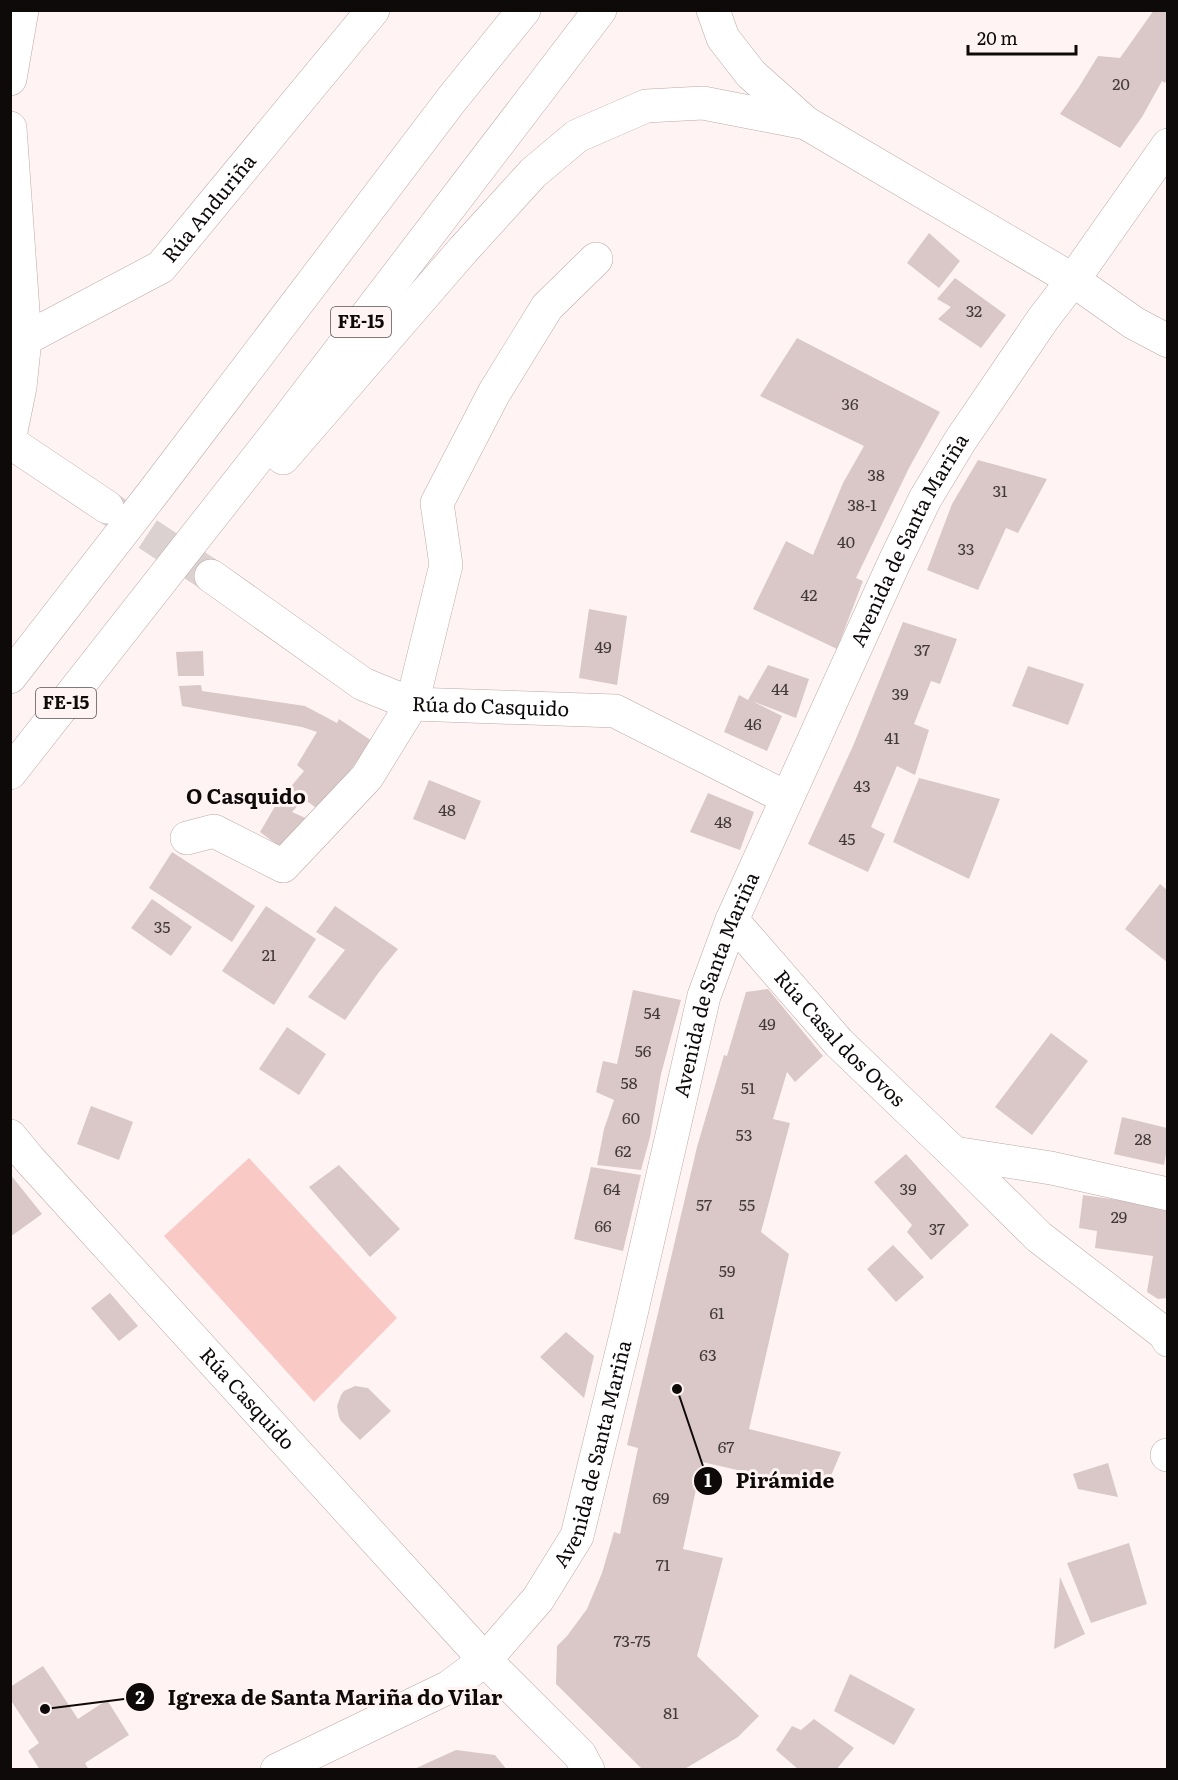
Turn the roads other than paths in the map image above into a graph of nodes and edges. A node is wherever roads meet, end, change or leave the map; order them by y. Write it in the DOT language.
graph roads {
  1 [pos="22,10"];
  2 [pos="373,10"];
  3 [pos="512,10"];
  4 [pos="524,10"];
  5 [pos="600,10"];
  6 [pos="713,10"];
  7 [pos="10,79"];
  8 [pos="452,99"];
  9 [pos="806,123"];
  10 [pos="10,128"];
  11 [pos="1167,145"];
  12 [pos="597,259"];
  13 [pos="1073,280"];
  14 [pos="25,339"];
  15 [pos="1167,341"];
  16 [pos="10,436"];
  17 [pos="10,442"];
  18 [pos="107,507"];
  19 [pos="211,576"];
  20 [pos="121,633"];
  21 [pos="10,677"];
  22 [pos="412,704"];
  23 [pos="10,772"];
  24 [pos="787,798"];
  25 [pos="187,838"];
  26 [pos="732,920"];
  27 [pos="10,1136"];
  28 [pos="954,1153"];
  29 [pos="1167,1194"];
  30 [pos="1167,1340"];
  31 [pos="485,1660"];
  32 [pos="277,1770"];
  33 [pos="588,1770"];
  1 -- 7 [label="main road"];
  2 -- 14 [label="main road, Rúa Anduriña"];
  3 -- 8 [label="main road"];
  4 -- 8 [label="main road, FE-15"];
  5 -- 20 [label="main road, FE-15"];
  6 -- 9 [label="main road"];
  8 -- 21 [label="main road, FE-15"];
  9 -- 13 [label="main road"];
  9 -- 20 [label="main road"];
  10 -- 14 [label="main road"];
  11 -- 13 [label="main road, Avenida de Santa Mariña"];
  12 -- 22 [label="main road"];
  13 -- 15 [label="main road"];
  13 -- 24 [label="main road, Avenida de Santa Mariña"];
  14 -- 16 [label="main road"];
  17 -- 18 [label="main road"];
  19 -- 22 [label="main road, Rúa do Casquido"];
  20 -- 23 [label="main road, FE-15"];
  22 -- 24 [label="main road, Rúa do Casquido"];
  22 -- 25 [label="main road"];
  24 -- 26 [label="main road, Avenida de Santa Mariña"];
  26 -- 28 [label="main road, Rúa Casal dos Ovos"];
  26 -- 31 [label="main road, Avenida de Santa Mariña"];
  27 -- 31 [label="main road, Rúa Casquido"];
  28 -- 29 [label="main road"];
  28 -- 30 [label="main road, Rúa Casal dos Ovos"];
  31 -- 32 [label="main road, Avenida de Santa Mariña"];
  31 -- 33 [label="main road, Rúa Casquido"];
}
